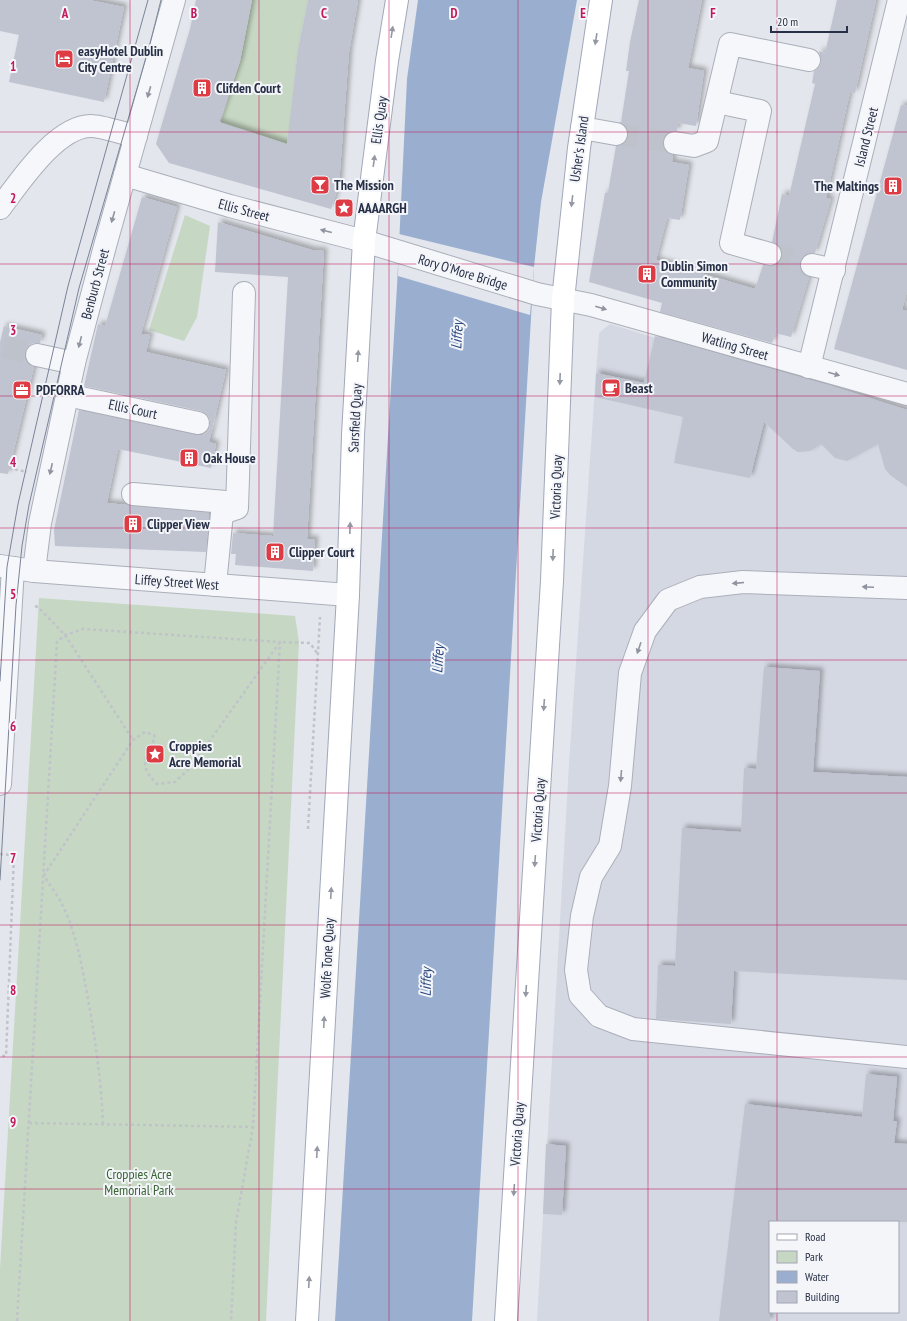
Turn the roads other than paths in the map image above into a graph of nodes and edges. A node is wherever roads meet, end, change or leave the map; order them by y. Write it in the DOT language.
graph roads {
  1 [pos="173,0"];
  2 [pos="397,0"];
  3 [pos="601,0"];
  4 [pos="899,0"];
  5 [pos="808,60"];
  6 [pos="716,102"];
  7 [pos="582,128"];
  8 [pos="616,134"];
  9 [pos="136,136"];
  10 [pos="675,143"];
  11 [pos="125,175"];
  12 [pos="0,208"];
  13 [pos="364,241"];
  14 [pos="770,254"];
  15 [pos="812,265"];
  16 [pos="834,270"];
  17 [pos="244,292"];
  18 [pos="563,300"];
  19 [pos="37,355"];
  20 [pos="74,363"];
  21 [pos="809,367"];
  22 [pos="907,394"];
  23 [pos="67,395"];
  24 [pos="198,424"];
  25 [pos="133,494"];
  26 [pos="237,503"];
  27 [pos="14,568"];
  28 [pos="215,585"];
  29 [pos="907,588"];
  30 [pos="348,595"];
  31 [pos="0,784"];
  32 [pos="907,1057"];
  33 [pos="307,1321"];
  34 [pos="506,1321"];
  1 -- 9 [label="street, Benburb Street, one-way"];
  13 -- 2 [label="main road, Ellis Quay, one-way"];
  3 -- 7 [label="main road, Usher's Island, one-way"];
  4 -- 16 [label="street, Island Street"];
  5 -- 6 [label="street"];
  6 -- 10 [label="street"];
  6 -- 14 [label="street"];
  7 -- 8 [label="street"];
  7 -- 18 [label="main road, Usher's Island, one-way"];
  9 -- 11 [label="street, Benburb Street"];
  9 -- 12 [label="street"];
  13 -- 11 [label="street, Ellis Street, one-way"];
  11 -- 20 [label="street, Benburb Street, one-way"];
  13 -- 18 [label="street, Rory O'More Bridge"];
  30 -- 13 [label="main road, Sarsfield Quay, one-way"];
  15 -- 16 [label="street"];
  16 -- 21 [label="street, Island Street"];
  17 -- 26 [label="street"];
  18 -- 21 [label="street, Watling Street, one-way"];
  18 -- 34 [label="main road, Victoria Quay, one-way"];
  19 -- 20 [label="street"];
  20 -- 23 [label="street, Benburb Street"];
  21 -- 22 [label="street, Watling Street, one-way"];
  23 -- 24 [label="street, Ellis Court"];
  23 -- 27 [label="street, Benburb Street, one-way"];
  25 -- 26 [label="street"];
  26 -- 28 [label="street"];
  27 -- 28 [label="street, Liffey Street West"];
  27 -- 31 [label="street, Benburb Street"];
  28 -- 30 [label="street, Liffey Street West"];
  29 -- 32 [label="street, one-way"];
  33 -- 30 [label="main road, Wolfe Tone Quay, one-way"];
}
